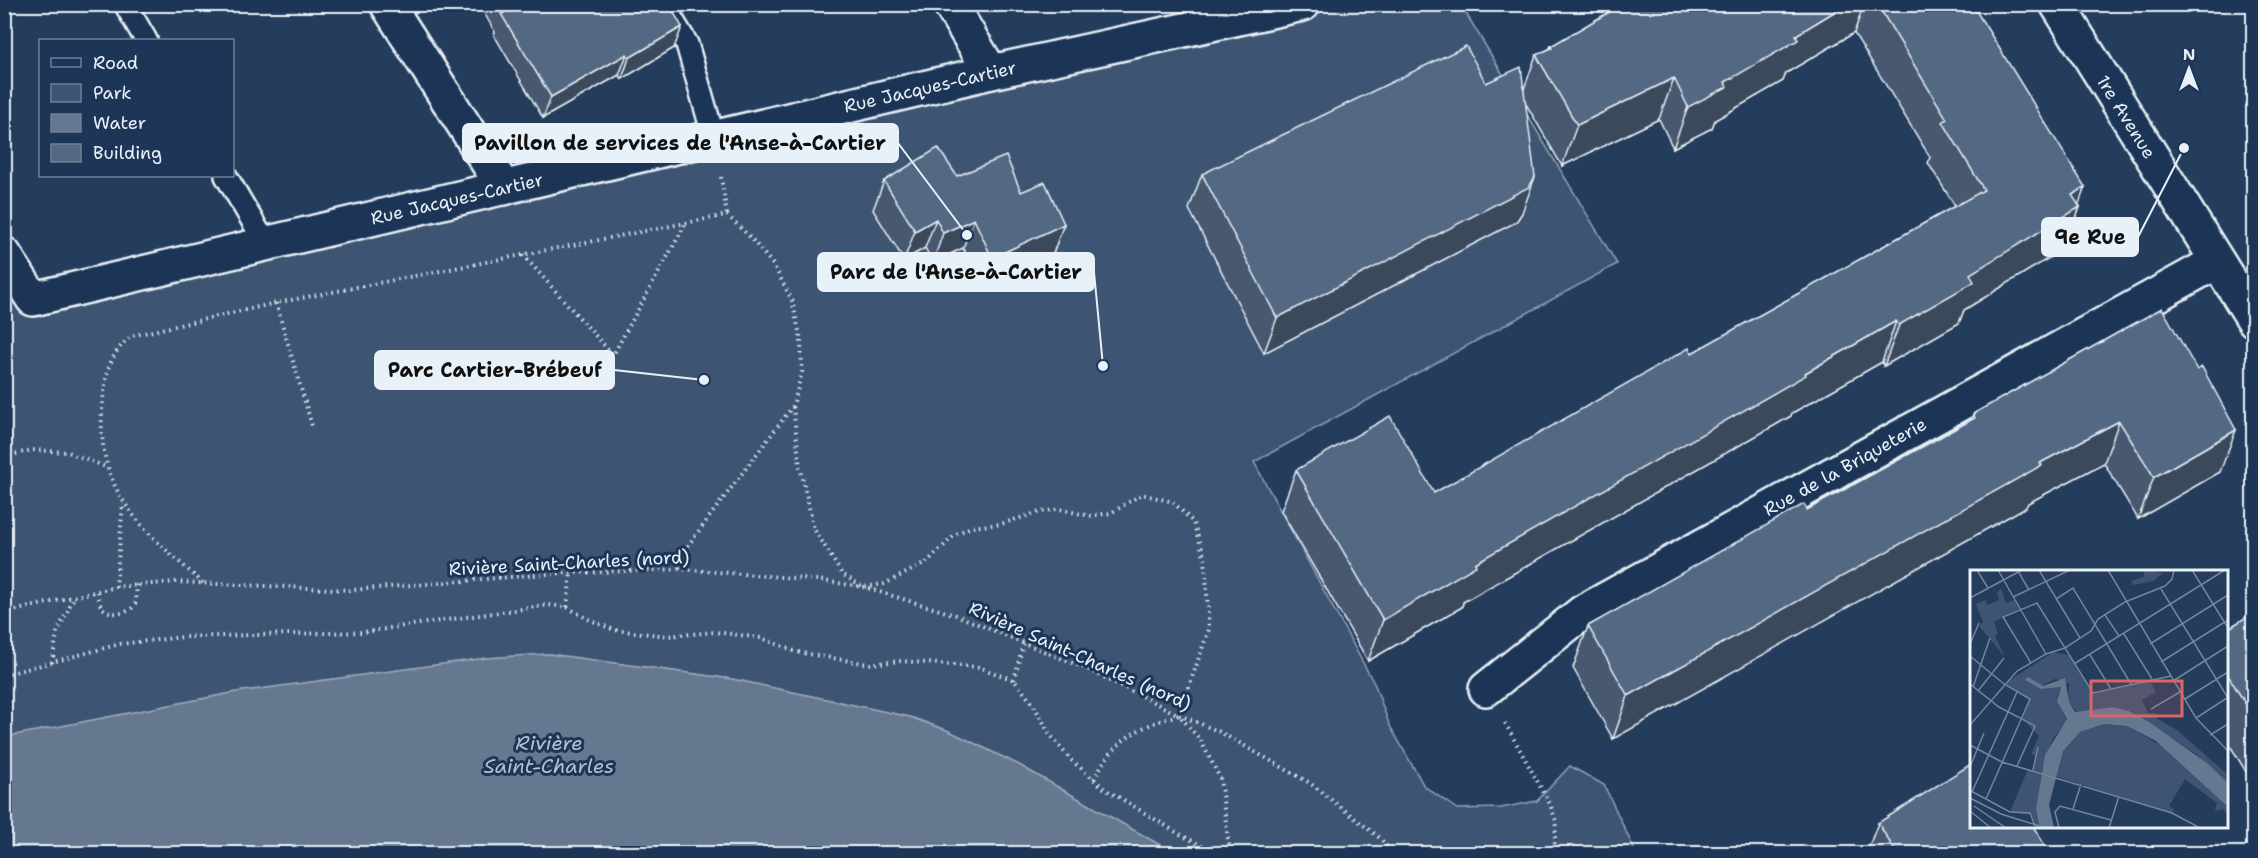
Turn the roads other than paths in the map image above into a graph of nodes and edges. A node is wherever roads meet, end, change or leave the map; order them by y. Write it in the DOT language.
graph roads {
  1 [pos="124,4"];
  2 [pos="387,4"];
  3 [pos="663,4"];
  4 [pos="950,4"];
  5 [pos="2057,4"];
  6 [pos="1299,5"];
  7 [pos="145,39"];
  8 [pos="991,72"];
  9 [pos="714,138"];
  10 [pos="227,177"];
  11 [pos="504,188"];
  12 [pos="266,244"];
  13 [pos="4,254"];
  14 [pos="2216,262"];
  15 [pos="2253,320"];
  16 [pos="1486,689"];
  1 -- 7 [label="lane"];
  2 -- 11 [label="street"];
  3 -- 9 [label="lane"];
  4 -- 8 [label="street"];
  5 -- 14 [label="street, 1re Avenue"];
  6 -- 8 [label="street, Rue Jacques-Cartier"];
  8 -- 9 [label="street, Rue Jacques-Cartier"];
  9 -- 11 [label="street, Rue Jacques-Cartier"];
  10 -- 12 [label="lane"];
  11 -- 12 [label="street, Rue Jacques-Cartier"];
  12 -- 13 [label="street, Rue Jacques-Cartier"];
  14 -- 15 [label="street, 1re Avenue"];
  14 -- 16 [label="street, Rue de la Briqueterie"];
}
